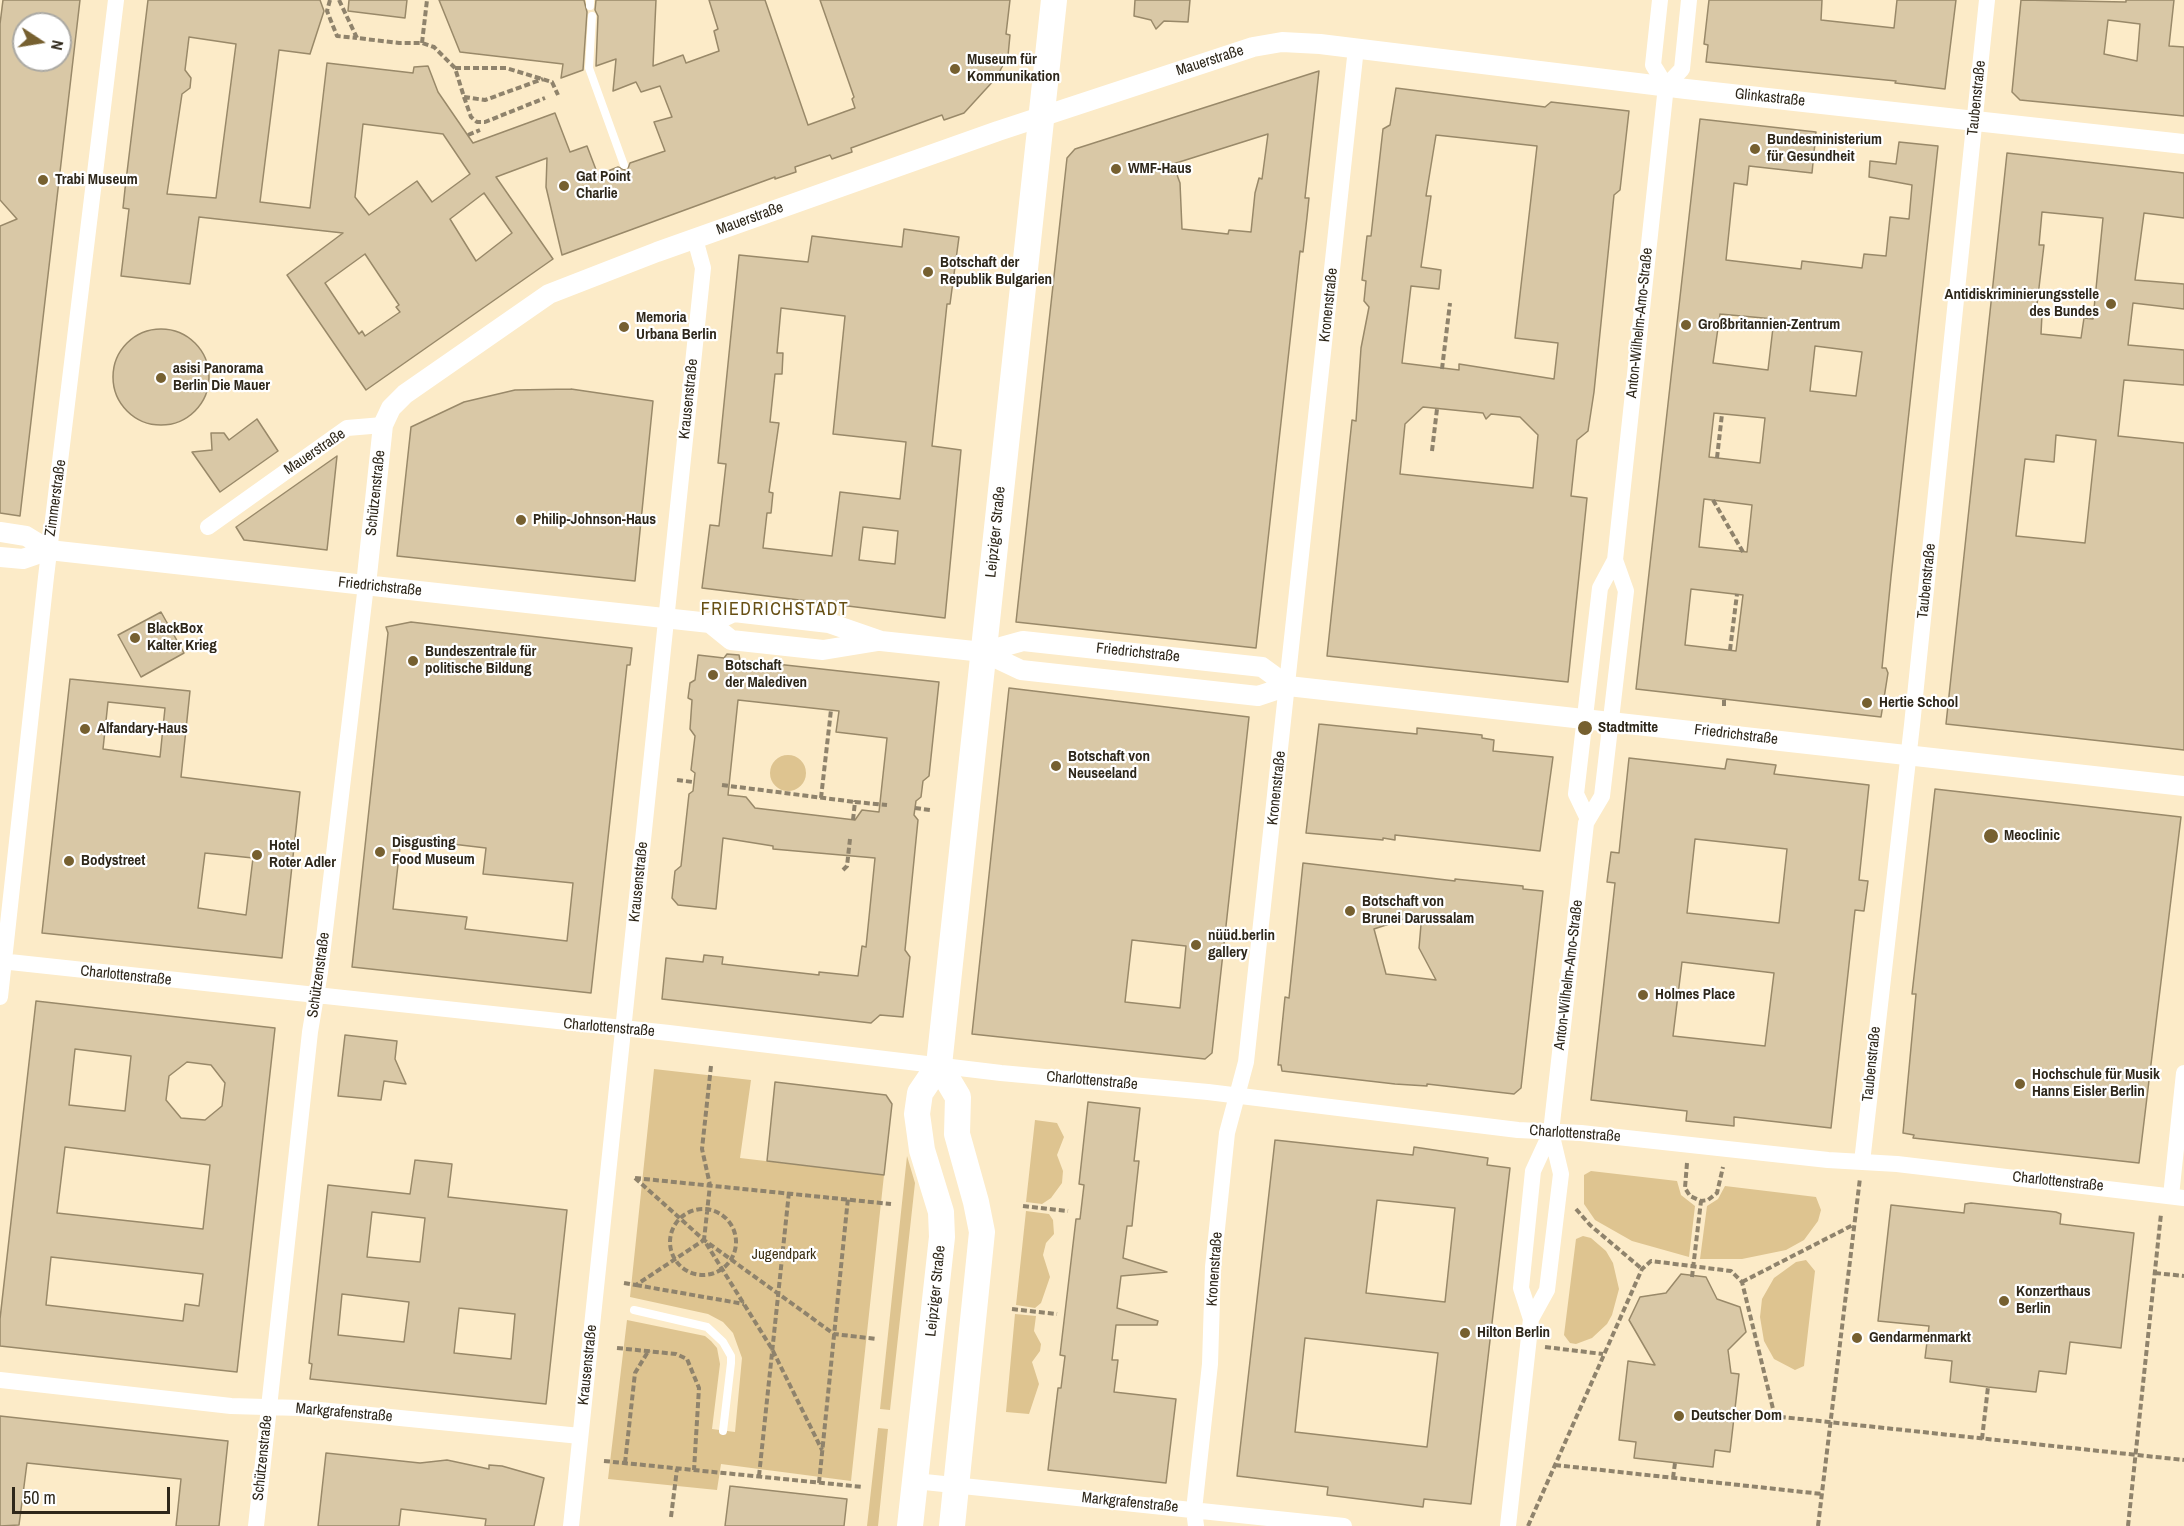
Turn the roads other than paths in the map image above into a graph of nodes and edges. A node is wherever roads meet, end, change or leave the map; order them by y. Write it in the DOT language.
graph roads {
  1 [pos="116,0"];
  2 [pos="1054,0"];
  3 [pos="1660,0"];
  4 [pos="1689,0"];
  5 [pos="1987,0"];
  6 [pos="592,16"];
  7 [pos="1356,48"];
  8 [pos="1665,86"];
  9 [pos="1042,116"];
  10 [pos="1975,121"];
  11 [pos="2184,144"];
  12 [pos="624,165"];
  13 [pos="695,239"];
  14 [pos="383,425"];
  15 [pos="208,527"];
  16 [pos="0,532"];
  17 [pos="49,550"];
  18 [pos="0,557"];
  19 [pos="1615,560"];
  20 [pos="366,585"];
  21 [pos="666,618"];
  22 [pos="710,623"];
  23 [pos="881,641"];
  24 [pos="983,652"];
  25 [pos="1288,686"];
  26 [pos="1585,719"];
  27 [pos="1611,721"];
  28 [pos="1908,754"];
  29 [pos="2184,786"];
  30 [pos="1587,817"];
  31 [pos="2,961"];
  32 [pos="0,997"];
  33 [pos="315,997"];
  34 [pos="624,1029"];
  35 [pos="939,1065"];
  36 [pos="2184,1072"];
  37 [pos="1237,1097"];
  38 [pos="1551,1132"];
  39 [pos="1862,1162"];
  40 [pos="2172,1201"];
  41 [pos="634,1310"];
  42 [pos="1531,1319"];
  43 [pos="0,1380"];
  44 [pos="269,1407"];
  45 [pos="723,1431"];
  46 [pos="580,1436"];
  47 [pos="915,1482"];
  48 [pos="957,1485"];
  49 [pos="1195,1518"];
  50 [pos="256,1526"];
  51 [pos="571,1526"];
  52 [pos="910,1526"];
  53 [pos="952,1526"];
  54 [pos="1344,1526"];
  55 [pos="1508,1526"];
  1 -- 17 [label="street, Zimmerstraße"];
  2 -- 9 [label="main road, Leipziger Straße"];
  3 -- 8 [label="street, Anton-Wilhelm-Amo-Straße"];
  4 -- 8 [label="street"];
  5 -- 10 [label="street, Taubenstraße"];
  6 -- 12 [label="lane"];
  7 -- 8 [label="street, Glinkastraße"];
  7 -- 9 [label="street, Mauerstraße"];
  7 -- 25 [label="street, Kronenstraße"];
  8 -- 10 [label="street, Glinkastraße"];
  8 -- 19 [label="street, Anton-Wilhelm-Amo-Straße"];
  9 -- 13 [label="street, Mauerstraße"];
  9 -- 24 [label="main road, Leipziger Straße"];
  10 -- 11 [label="street, Glinkastraße"];
  10 -- 28 [label="street, Taubenstraße"];
  13 -- 14 [label="street, Mauerstraße"];
  13 -- 21 [label="street, Krausenstraße"];
  14 -- 15 [label="street, Mauerstraße"];
  14 -- 20 [label="street, Schützenstraße"];
  16 -- 17 [label="street, Friedrichstraße"];
  17 -- 18 [label="street, Friedrichstraße"];
  17 -- 20 [label="street, Friedrichstraße"];
  17 -- 31 [label="street, Zimmerstraße"];
  19 -- 26 [label="street, Anton-Wilhelm-Amo-Straße"];
  19 -- 27 [label="street, Anton-Wilhelm-Amo-Straße"];
  20 -- 21 [label="street, Friedrichstraße"];
  20 -- 33 [label="street, Schützenstraße"];
  21 -- 22 [label="street, Friedrichstraße"];
  21 -- 34 [label="street, Krausenstraße"];
  22 -- 23 [label="street, Friedrichstraße"];
  22 -- 23 [label="street, Friedrichstraße"];
  23 -- 24 [label="street, Friedrichstraße"];
  24 -- 25 [label="street, Friedrichstraße"];
  24 -- 25 [label="street, Friedrichstraße"];
  24 -- 35 [label="main road, Leipziger Straße"];
  25 -- 26 [label="street, Friedrichstraße"];
  25 -- 37 [label="street, Kronenstraße"];
  26 -- 27 [label="street, Friedrichstraße"];
  26 -- 30 [label="street, Anton-Wilhelm-Amo-Straße"];
  27 -- 28 [label="street, Friedrichstraße"];
  27 -- 30 [label="street, Anton-Wilhelm-Amo-Straße"];
  28 -- 29 [label="street, Friedrichstraße"];
  28 -- 39 [label="street, Taubenstraße"];
  30 -- 38 [label="street, Anton-Wilhelm-Amo-Straße"];
  31 -- 32 [label="street, Zimmerstraße"];
  31 -- 33 [label="street, Charlottenstraße"];
  33 -- 34 [label="street, Charlottenstraße"];
  33 -- 44 [label="street, Schützenstraße"];
  34 -- 35 [label="street, Charlottenstraße"];
  34 -- 46 [label="street, Krausenstraße"];
  35 -- 37 [label="street, Charlottenstraße"];
  35 -- 47 [label="main road, Leipziger Straße"];
  35 -- 48 [label="main road"];
  36 -- 40 [label="street"];
  37 -- 38 [label="street, Charlottenstraße"];
  37 -- 49 [label="street, Kronenstraße"];
  38 -- 39 [label="street, Charlottenstraße"];
  38 -- 42 [label="street, Anton-Wilhelm-Amo-Straße"];
  38 -- 42 [label="street, Anton-Wilhelm-Amo-Straße"];
  39 -- 40 [label="street, Charlottenstraße"];
  41 -- 45 [label="lane"];
  42 -- 55 [label="street, Anton-Wilhelm-Amo-Straße"];
  43 -- 44 [label="street, Markgrafenstraße"];
  44 -- 46 [label="street, Markgrafenstraße"];
  44 -- 50 [label="street, Schützenstraße"];
  46 -- 51 [label="street, Krausenstraße"];
  47 -- 48 [label="street, Markgrafenstraße"];
  47 -- 52 [label="main road, Leipziger Straße"];
  48 -- 49 [label="street, Markgrafenstraße"];
  48 -- 53 [label="main road"];
  49 -- 54 [label="street, Markgrafenstraße"];
}
